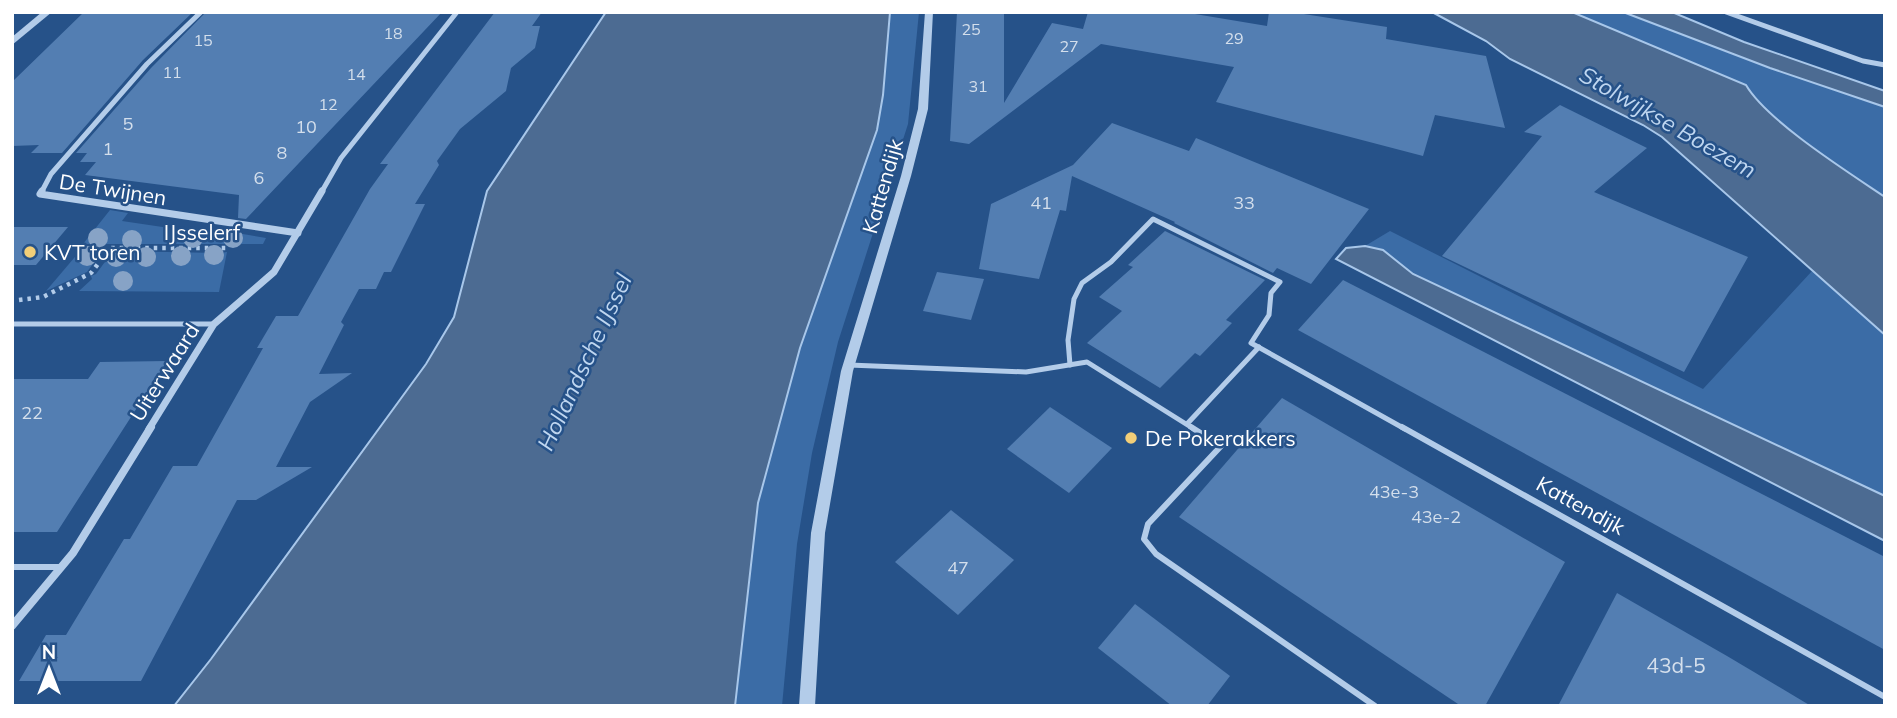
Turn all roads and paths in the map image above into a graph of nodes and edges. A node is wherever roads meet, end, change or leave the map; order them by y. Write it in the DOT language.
graph roads {
  1 [pos="48,12"];
  2 [pos="201,12"];
  3 [pos="457,12"];
  4 [pos="929,12"];
  5 [pos="1726,12"];
  6 [pos="12,42"];
  7 [pos="1885,65"];
  8 [pos="298,233"];
  9 [pos="233,248"];
  10 [pos="12,309"];
  11 [pos="12,324"];
  12 [pos="214,324"];
  13 [pos="1259,347"];
  14 [pos="849,365"];
  15 [pos="1070,365"];
  16 [pos="1187,424"];
  17 [pos="12,567"];
  18 [pos="61,567"];
  19 [pos="12,626"];
  20 [pos="1885,697"];
  21 [pos="807,706"];
  22 [pos="1375,706"];
  1 -- 6 [label="street"];
  2 -- 8 [label="street, De Twijnen"];
  3 -- 8 [label="street, Uiterwaard"];
  4 -- 14 [label="street, Kattendijk"];
  5 -- 7 [label="street"];
  8 -- 12 [label="street, Uiterwaard"];
  9 -- 10 [label="path, IJsselerf"];
  11 -- 12 [label="lane"];
  12 -- 18 [label="street, Uiterwaard"];
  13 -- 15 [label="lane"];
  13 -- 16 [label="lane"];
  13 -- 20 [label="lane, Kattendijk"];
  14 -- 15 [label="lane"];
  14 -- 21 [label="street, Kattendijk"];
  15 -- 16 [label="lane"];
  16 -- 22 [label="lane"];
  17 -- 18 [label="lane"];
  18 -- 19 [label="street, Uiterwaard"];
}
